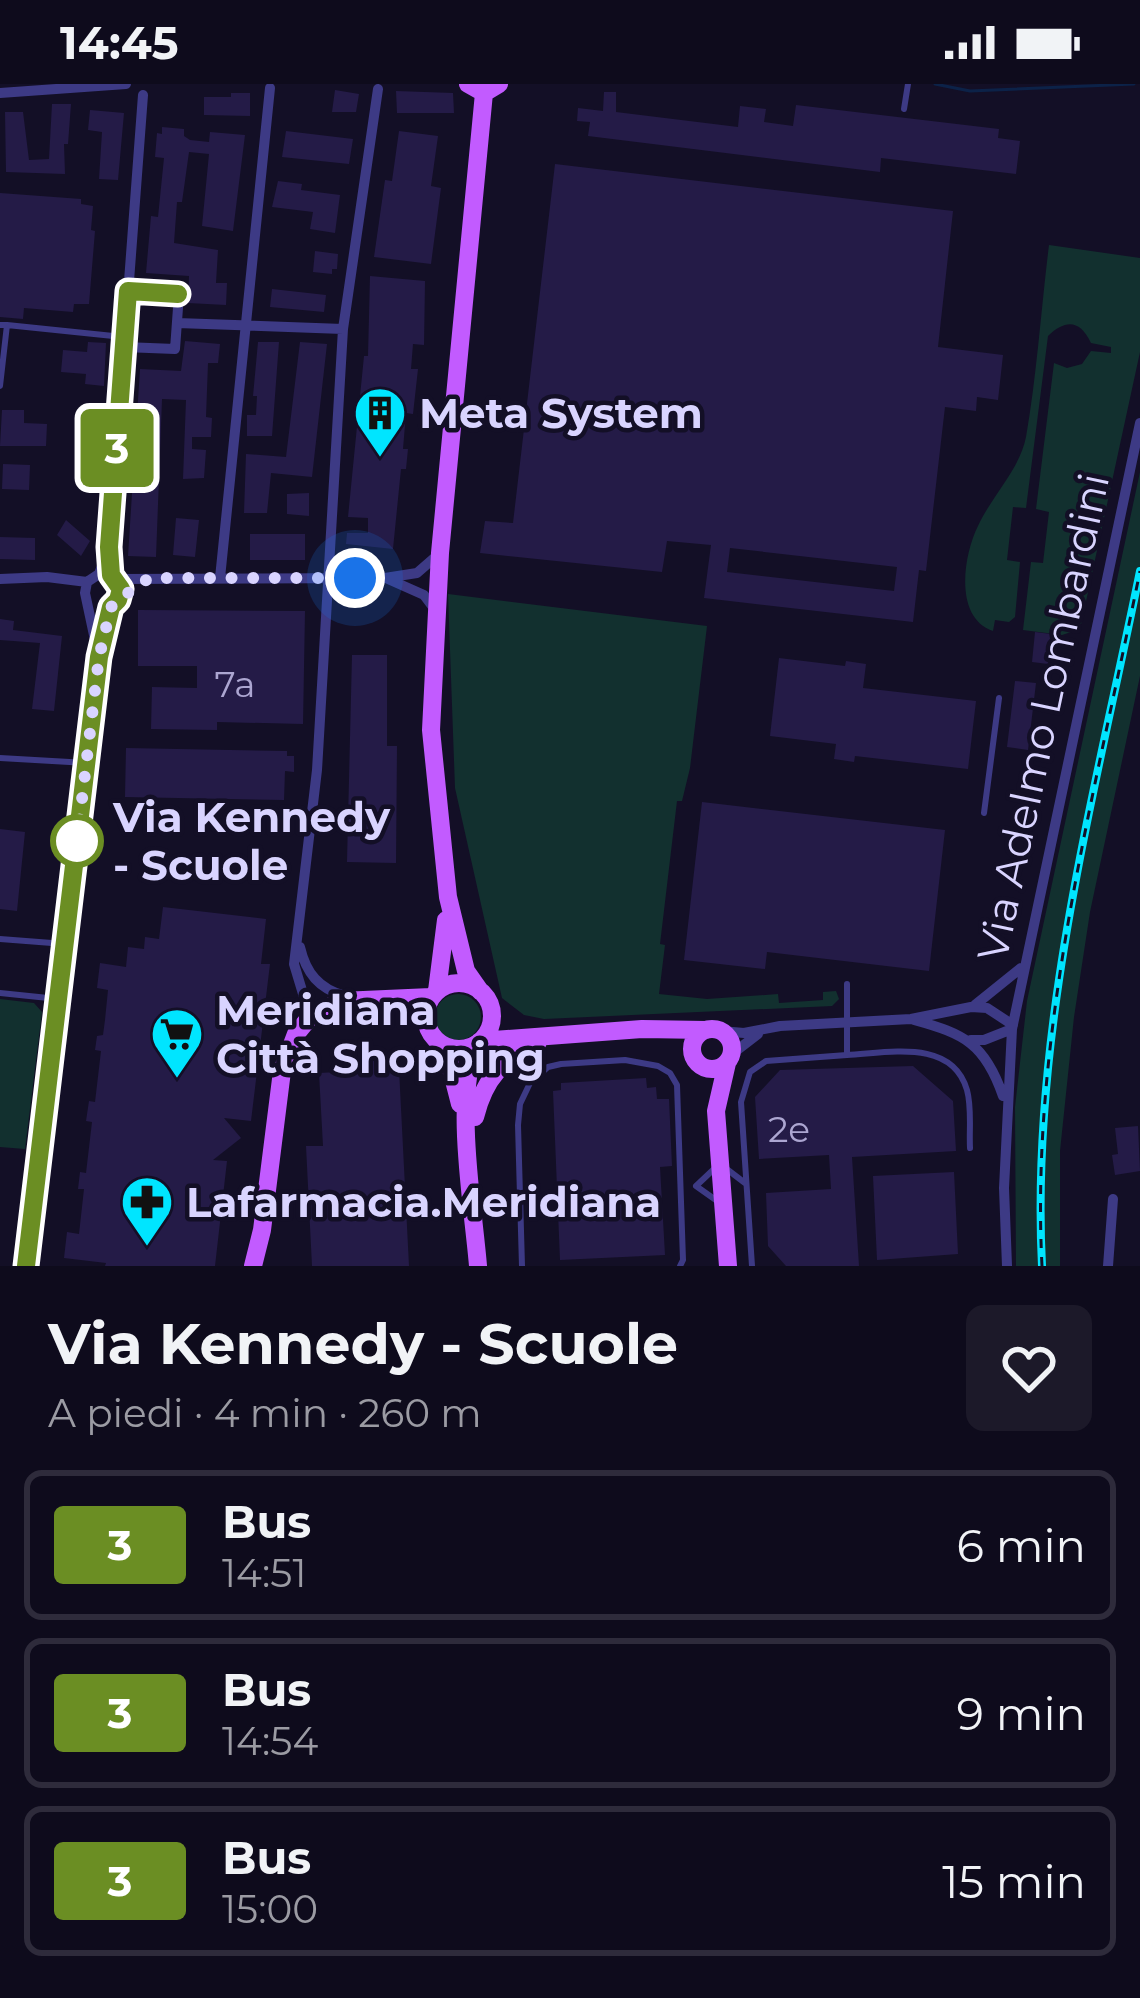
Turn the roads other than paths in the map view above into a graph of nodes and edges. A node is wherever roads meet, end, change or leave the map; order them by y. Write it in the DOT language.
graph roads {
  1 [pos="126,84"];
  2 [pos="908,84"];
  3 [pos="97,85"];
  4 [pos="484,87"];
  5 [pos="34,88"];
  6 [pos="270,88"];
  7 [pos="378,89"];
  8 [pos="0,93"];
  9 [pos="143,95"];
  10 [pos="904,109"];
  11 [pos="128,291"];
  12 [pos="177,323"];
  13 [pos="3,325"];
  14 [pos="245,326"];
  15 [pos="343,329"];
  16 [pos="124,342"];
  17 [pos="0,386"];
  18 [pos="1140,423"];
  19 [pos="440,553"];
  20 [pos="149,578"];
  21 [pos="220,578"];
  22 [pos="325,578"];
  23 [pos="385,578"];
  24 [pos="0,579"];
  25 [pos="98,584"];
  26 [pos="115,604"];
  27 [pos="436,611"];
  28 [pos="99,657"];
  29 [pos="999,698"];
  30 [pos="0,758"];
  31 [pos="87,763"];
  32 [pos="984,813"];
  33 [pos="448,897"];
  34 [pos="298,938"];
  35 [pos="0,939"];
  36 [pos="65,944"];
  37 [pos="1023,966"];
  38 [pos="847,984"];
  39 [pos="480,991"];
  40 [pos="0,993"];
  41 [pos="434,994"];
  42 [pos="354,998"];
  43 [pos="58,999"];
  44 [pos="390,1001"];
  45 [pos="971,1007"];
  46 [pos="491,1010"];
  47 [pos="310,1017"];
  48 [pos="911,1019"];
  49 [pos="846,1021"];
  50 [pos="1012,1027"];
  51 [pos="713,1030"];
  52 [pos="432,1032"];
  53 [pos="760,1032"];
  54 [pos="622,1033"];
  55 [pos="550,1036"];
  56 [pos="968,1040"];
  57 [pos="478,1043"];
  58 [pos="848,1055"];
  59 [pos="730,1059"];
  60 [pos="698,1062"];
  61 [pos="1006,1105"];
  62 [pos="716,1111"];
  63 [pos="468,1145"];
  64 [pos="970,1148"];
  65 [pos="719,1164"];
  66 [pos="745,1184"];
  67 [pos="696,1186"];
  68 [pos="681,1187"];
  69 [pos="1113,1198"];
  70 [pos="722,1204"];
  71 [pos="682,1263"];
  72 [pos="724,1263"];
  73 [pos="26,1266"];
  74 [pos="256,1266"];
  75 [pos="478,1266"];
  76 [pos="522,1266"];
  77 [pos="752,1266"];
  78 [pos="1007,1266"];
  79 [pos="1108,1266"];
  1 -- 3 [label="street"];
  2 -- 10 [label="lane"];
  3 -- 5 [label="street"];
  4 -- 19 [label="main road"];
  5 -- 8 [label="street"];
  6 -- 14 [label="street"];
  7 -- 15 [label="street"];
  9 -- 11 [label="street"];
  11 -- 12 [label="street"];
  11 -- 16 [label="street"];
  12 -- 14 [label="street"];
  12 -- 16 [label="street"];
  13 -- 16 [label="lane"];
  13 -- 17 [label="lane"];
  14 -- 15 [label="street"];
  14 -- 21 [label="street"];
  15 -- 22 [label="street"];
  16 -- 25 [label="street"];
  18 -- 37 [label="street, Via Adelmo Lombardini"];
  19 -- 23 [label="street"];
  19 -- 27 [label="main road"];
  20 -- 21 [label="street"];
  20 -- 25 [label="street"];
  20 -- 26 [label="street"];
  21 -- 22 [label="street"];
  22 -- 23 [label="street"];
  22 -- 34 [label="street"];
  23 -- 27 [label="street"];
  24 -- 25 [label="street"];
  25 -- 26 [label="street"];
  25 -- 26 [label="street"];
  25 -- 28 [label="street"];
  26 -- 28 [label="street"];
  27 -- 33 [label="main road"];
  28 -- 31 [label="street"];
  29 -- 32 [label="lane"];
  30 -- 31 [label="lane"];
  31 -- 36 [label="street"];
  33 -- 39 [label="main road"];
  33 -- 41 [label="main road"];
  34 -- 42 [label="street"];
  34 -- 47 [label="street"];
  35 -- 36 [label="lane"];
  36 -- 43 [label="street"];
  37 -- 45 [label="street"];
  37 -- 50 [label="street, Via Adelmo Lombardini"];
  38 -- 49 [label="lane"];
  39 -- 41 [label="main road"];
  39 -- 46 [label="main road"];
  40 -- 43 [label="lane"];
  41 -- 44 [label="main road"];
  41 -- 52 [label="main road"];
  42 -- 44 [label="main road"];
  42 -- 47 [label="main road"];
  43 -- 73 [label="street"];
  44 -- 52 [label="main road"];
  45 -- 48 [label="street"];
  45 -- 50 [label="street"];
  46 -- 55 [label="main road"];
  46 -- 57 [label="main road"];
  47 -- 74 [label="main road"];
  48 -- 49 [label="street"];
  48 -- 56 [label="street"];
  49 -- 53 [label="street"];
  49 -- 58 [label="lane"];
  50 -- 56 [label="street"];
  50 -- 61 [label="street, Via Adelmo Lombardini"];
  51 -- 53 [label="street"];
  51 -- 54 [label="main road"];
  51 -- 59 [label="main road"];
  51 -- 60 [label="main road"];
  52 -- 57 [label="main road"];
  52 -- 63 [label="main road"];
  53 -- 59 [label="street"];
  54 -- 55 [label="main road"];
  54 -- 60 [label="main road"];
  55 -- 57 [label="main road"];
  55 -- 63 [label="main road"];
  56 -- 61 [label="street"];
  57 -- 63 [label="main road"];
  58 -- 64 [label="lane"];
  58 -- 66 [label="lane"];
  59 -- 60 [label="main road"];
  59 -- 62 [label="main road"];
  60 -- 62 [label="main road"];
  61 -- 78 [label="street, Via Adelmo Lombardini"];
  62 -- 65 [label="main road"];
  63 -- 75 [label="main road"];
  65 -- 66 [label="lane"];
  65 -- 67 [label="lane"];
  65 -- 70 [label="main road"];
  66 -- 70 [label="lane"];
  66 -- 77 [label="lane"];
  67 -- 68 [label="lane"];
  67 -- 70 [label="lane"];
  68 -- 71 [label="lane"];
  68 -- 76 [label="lane"];
  69 -- 79 [label="street"];
  70 -- 72 [label="main road"];
}
